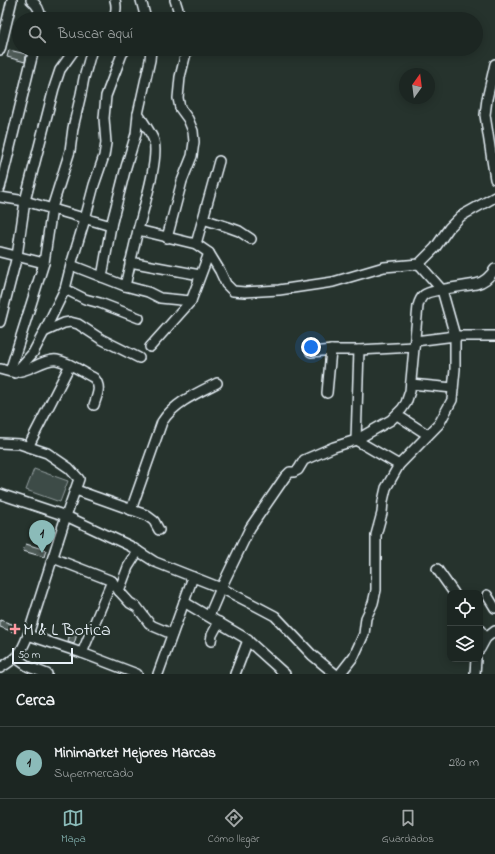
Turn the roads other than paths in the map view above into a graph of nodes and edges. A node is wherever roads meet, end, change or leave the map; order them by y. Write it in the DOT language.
graph roads {
  1 [pos="12,0"];
  2 [pos="31,0"];
  3 [pos="115,0"];
  4 [pos="141,0"];
  5 [pos="175,0"];
  6 [pos="40,12"];
  7 [pos="116,12"];
  8 [pos="144,12"];
  9 [pos="179,12"];
  10 [pos="0,50"];
  11 [pos="32,56"];
  12 [pos="70,56"];
  13 [pos="90,56"];
  14 [pos="121,56"];
  15 [pos="150,56"];
  16 [pos="185,56"];
  17 [pos="495,64"];
  18 [pos="138,114"];
  19 [pos="491,134"];
  20 [pos="219,161"];
  21 [pos="495,179"];
  22 [pos="0,188"];
  23 [pos="0,197"];
  24 [pos="495,198"];
  25 [pos="26,201"];
  26 [pos="52,208"];
  27 [pos="85,219"];
  28 [pos="203,219"];
  29 [pos="111,226"];
  30 [pos="138,230"];
  31 [pos="167,238"];
  32 [pos="251,239"];
  33 [pos="196,244"];
  34 [pos="0,252"];
  35 [pos="209,253"];
  36 [pos="17,256"];
  37 [pos="130,262"];
  38 [pos="44,263"];
  39 [pos="419,264"];
  40 [pos="71,265"];
  41 [pos="495,269"];
  42 [pos="200,275"];
  43 [pos="102,277"];
  44 [pos="125,286"];
  45 [pos="65,289"];
  46 [pos="442,290"];
  47 [pos="191,301"];
  48 [pos="139,318"];
  49 [pos="0,322"];
  50 [pos="44,332"];
  51 [pos="455,336"];
  52 [pos="495,336"];
  53 [pos="414,344"];
  54 [pos="150,347"];
  55 [pos="331,350"];
  56 [pos="358,350"];
  57 [pos="312,352"];
  58 [pos="139,358"];
  59 [pos="70,365"];
  60 [pos="0,369"];
  61 [pos="12,372"];
  62 [pos="217,383"];
  63 [pos="411,384"];
  64 [pos="453,388"];
  65 [pos="327,393"];
  66 [pos="94,405"];
  67 [pos="397,415"];
  68 [pos="428,435"];
  69 [pos="356,440"];
  70 [pos="0,443"];
  71 [pos="28,447"];
  72 [pos="399,465"];
  73 [pos="76,490"];
  74 [pos="0,494"];
  75 [pos="131,510"];
  76 [pos="66,516"];
  77 [pos="159,530"];
  78 [pos="138,551"];
  79 [pos="53,558"];
  80 [pos="436,569"];
  81 [pos="193,577"];
  82 [pos="112,581"];
  83 [pos="221,588"];
  84 [pos="452,590"];
  85 [pos="119,591"];
  86 [pos="487,595"];
  87 [pos="184,602"];
  88 [pos="495,608"];
  89 [pos="209,616"];
  90 [pos="219,622"];
  91 [pos="495,631"];
  92 [pos="172,634"];
  93 [pos="483,634"];
  94 [pos="28,636"];
  95 [pos="486,638"];
  96 [pos="211,640"];
  97 [pos="248,640"];
  98 [pos="483,643"];
  99 [pos="82,653"];
  100 [pos="16,658"];
  101 [pos="476,662"];
  102 [pos="0,668"];
  103 [pos="29,670"];
  104 [pos="47,674"];
  105 [pos="136,674"];
  106 [pos="158,674"];
  107 [pos="235,674"];
  108 [pos="285,674"];
  109 [pos="335,674"];
  110 [pos="340,674"];
  111 [pos="475,674"];
  1 -- 10 [label="street"];
  2 -- 6 [label="street"];
  3 -- 7 [label="street"];
  4 -- 8 [label="street"];
  5 -- 9 [label="street"];
  11 -- 22 [label="street"];
  12 -- 25 [label="street"];
  13 -- 26 [label="street"];
  14 -- 27 [label="street"];
  15 -- 18 [label="street"];
  16 -- 31 [label="street"];
  17 -- 19 [label="street"];
  18 -- 29 [label="street"];
  18 -- 30 [label="street"];
  19 -- 21 [label="street"];
  20 -- 28 [label="street"];
  23 -- 25 [label="street"];
  24 -- 39 [label="street"];
  25 -- 26 [label="street"];
  25 -- 36 [label="street"];
  26 -- 27 [label="street"];
  26 -- 38 [label="street"];
  27 -- 29 [label="street"];
  27 -- 40 [label="street"];
  28 -- 32 [label="street"];
  28 -- 33 [label="street"];
  29 -- 43 [label="street"];
  30 -- 31 [label="street"];
  30 -- 37 [label="street"];
  31 -- 33 [label="street"];
  33 -- 35 [label="street"];
  34 -- 36 [label="street"];
  35 -- 39 [label="street"];
  35 -- 42 [label="street"];
  36 -- 38 [label="street"];
  36 -- 49 [label="street"];
  37 -- 42 [label="street"];
  37 -- 44 [label="street"];
  38 -- 61 [label="street"];
  39 -- 46 [label="street"];
  40 -- 43 [label="street"];
  40 -- 45 [label="street"];
  41 -- 46 [label="street"];
  42 -- 47 [label="street"];
  43 -- 44 [label="street"];
  44 -- 47 [label="street"];
  45 -- 48 [label="street"];
  45 -- 50 [label="street"];
  46 -- 51 [label="street"];
  46 -- 53 [label="street"];
  47 -- 54 [label="street"];
  50 -- 58 [label="street"];
  50 -- 61 [label="street"];
  51 -- 52 [label="street"];
  51 -- 53 [label="street"];
  51 -- 64 [label="street"];
  53 -- 56 [label="street"];
  53 -- 63 [label="street"];
  55 -- 56 [label="street"];
  55 -- 57 [label="street"];
  55 -- 65 [label="street"];
  56 -- 69 [label="street"];
  59 -- 61 [label="street"];
  59 -- 66 [label="street"];
  59 -- 71 [label="street"];
  60 -- 61 [label="street"];
  62 -- 75 [label="street"];
  63 -- 64 [label="street"];
  63 -- 67 [label="street"];
  64 -- 68 [label="street"];
  67 -- 68 [label="street"];
  67 -- 69 [label="street"];
  68 -- 72 [label="street"];
  69 -- 72 [label="street"];
  69 -- 83 [label="street"];
  70 -- 71 [label="street"];
  71 -- 73 [label="street"];
  72 -- 110 [label="street"];
  73 -- 75 [label="street"];
  73 -- 76 [label="street"];
  74 -- 76 [label="street"];
  75 -- 77 [label="street"];
  76 -- 78 [label="street"];
  76 -- 79 [label="street"];
  78 -- 81 [label="street"];
  78 -- 85 [label="street"];
  79 -- 82 [label="street"];
  79 -- 94 [label="street"];
  80 -- 84 [label="street"];
  81 -- 83 [label="street"];
  81 -- 87 [label="street"];
  82 -- 85 [label="street"];
  82 -- 99 [label="street"];
  83 -- 89 [label="street"];
  83 -- 109 [label="street"];
  85 -- 92 [label="street"];
  86 -- 88 [label="street"];
  87 -- 89 [label="street"];
  87 -- 92 [label="street"];
  89 -- 90 [label="street"];
  90 -- 96 [label="street"];
  90 -- 97 [label="street"];
  91 -- 95 [label="street"];
  92 -- 106 [label="street"];
  93 -- 95 [label="street"];
  94 -- 99 [label="street"];
  94 -- 100 [label="street"];
  95 -- 98 [label="street"];
  97 -- 107 [label="street"];
  97 -- 108 [label="street"];
  99 -- 105 [label="street"];
  100 -- 102 [label="street"];
  100 -- 103 [label="street"];
  101 -- 111 [label="street"];
  103 -- 104 [label="street"];
}
